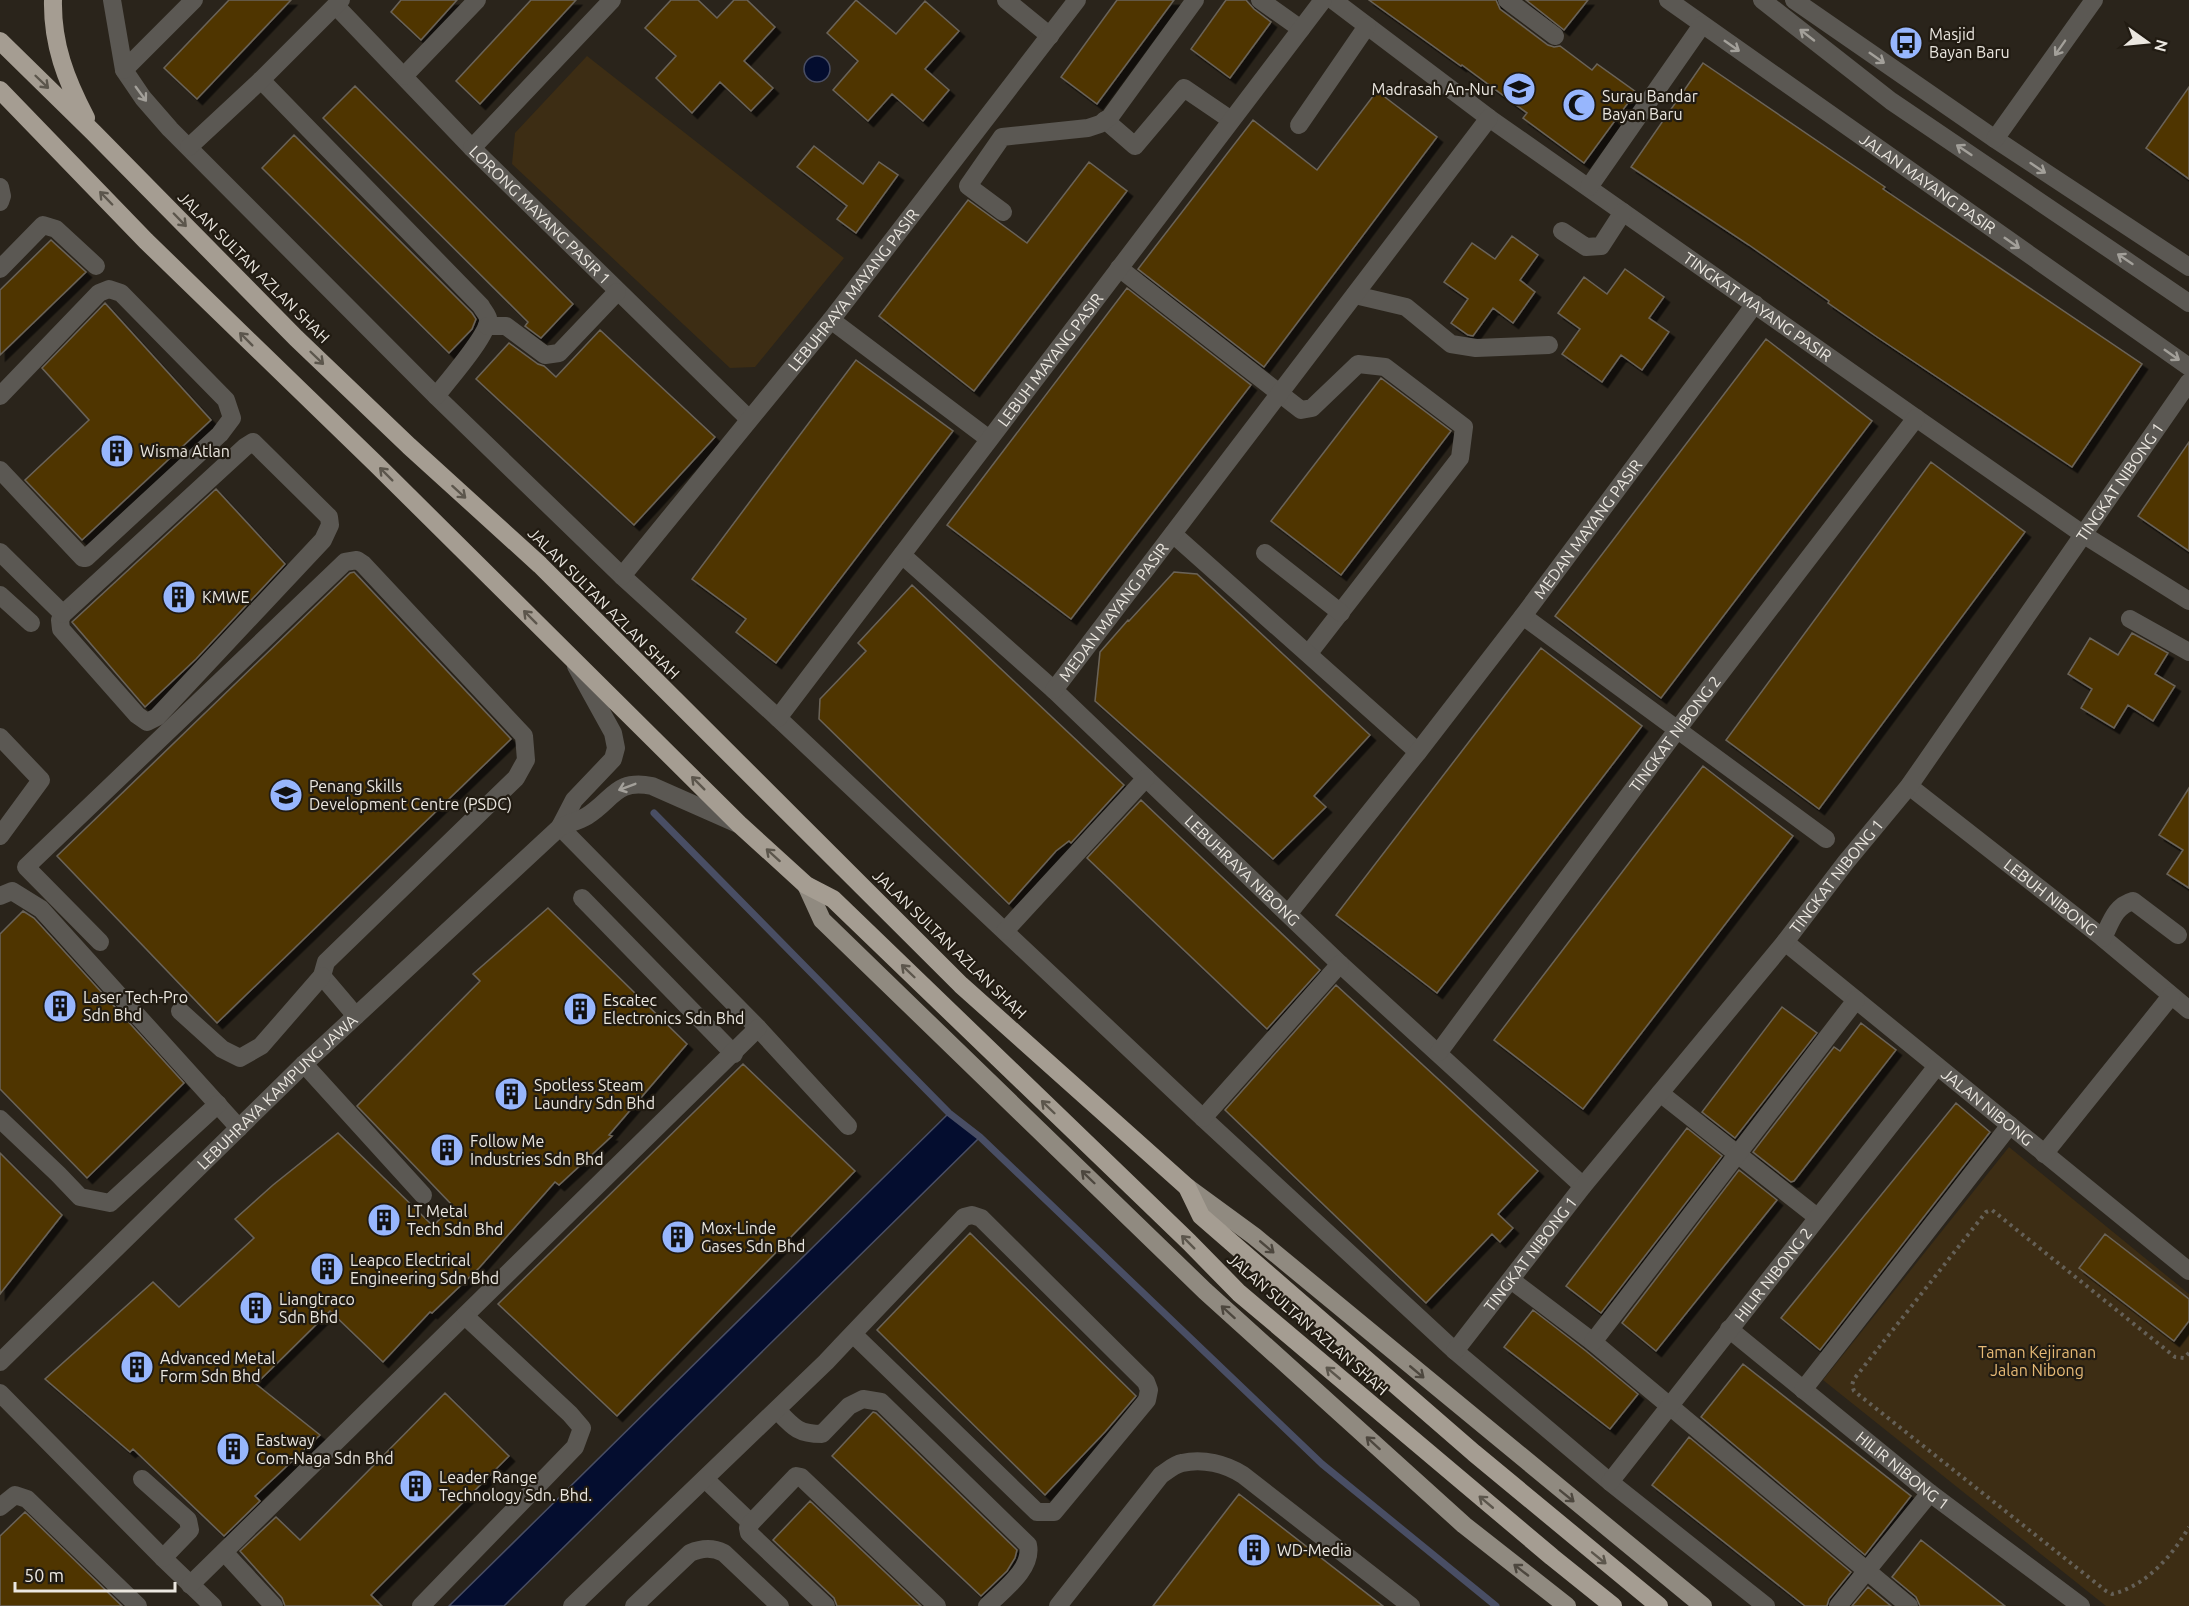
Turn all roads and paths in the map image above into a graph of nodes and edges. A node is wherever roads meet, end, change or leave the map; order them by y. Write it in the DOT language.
graph roads {
  1 [pos="53,0"];
  2 [pos="111,0"];
  3 [pos="194,0"];
  4 [pos="477,0"];
  5 [pos="612,0"];
  6 [pos="1006,0"];
  7 [pos="1077,0"];
  8 [pos="1195,0"];
  9 [pos="1260,0"];
  10 [pos="1323,0"];
  11 [pos="1333,0"];
  12 [pos="1507,0"];
  13 [pos="1668,0"];
  14 [pos="1762,0"];
  15 [pos="1794,0"];
  16 [pos="2094,0"];
  17 [pos="338,3"];
  18 [pos="1702,25"];
  19 [pos="1367,26"];
  20 [pos="1301,29"];
  21 [pos="1050,36"];
  22 [pos="1555,36"];
  23 [pos="0,41"];
  24 [pos="124,70"];
  25 [pos="404,76"];
  26 [pos="261,80"];
  27 [pos="0,90"];
  28 [pos="1489,118"];
  29 [pos="1105,120"];
  30 [pos="1231,120"];
  31 [pos="1299,125"];
  32 [pos="94,133"];
  33 [pos="1995,139"];
  34 [pos="189,147"];
  35 [pos="472,148"];
  36 [pos="0,186"];
  37 [pos="1589,187"];
  38 [pos="0,202"];
  39 [pos="1003,212"];
  40 [pos="1623,212"];
  41 [pos="1562,231"];
  42 [pos="96,266"];
  43 [pos="2189,267"];
  44 [pos="1119,268"];
  45 [pos="0,269"];
  46 [pos="617,292"];
  47 [pos="1355,295"];
  48 [pos="2189,303"];
  49 [pos="1755,304"];
  50 [pos="831,320"];
  51 [pos="487,326"];
  52 [pos="1549,345"];
  53 [pos="2189,367"];
  54 [pos="2189,382"];
  55 [pos="1279,394"];
  56 [pos="0,396"];
  57 [pos="436,396"];
  58 [pos="1916,418"];
  59 [pos="749,419"];
  60 [pos="990,439"];
  61 [pos="0,470"];
  62 [pos="1173,534"];
  63 [pos="2084,535"];
  64 [pos="0,552"];
  65 [pos="1265,553"];
  66 [pos="902,555"];
  67 [pos="622,576"];
  68 [pos="0,595"];
  69 [pos="2189,601"];
  70 [pos="1341,613"];
  71 [pos="63,614"];
  72 [pos="1523,616"];
  73 [pos="2130,619"];
  74 [pos="31,623"];
  75 [pos="2189,652"];
  76 [pos="1309,653"];
  77 [pos="572,658"];
  78 [pos="1054,690"];
  79 [pos="778,718"];
  80 [pos="1677,730"];
  81 [pos="0,737"];
  82 [pos="1418,752"];
  83 [pos="1146,778"];
  84 [pos="1909,786"];
  85 [pos="740,824"];
  86 [pos="560,827"];
  87 [pos="0,836"];
  88 [pos="1826,839"];
  89 [pos="806,885"];
  90 [pos="0,896"];
  91 [pos="582,898"];
  92 [pos="1288,914"];
  93 [pos="1005,931"];
  94 [pos="2178,935"];
  95 [pos="2103,938"];
  96 [pos="100,942"];
  97 [pos="1785,942"];
  98 [pos="1340,964"];
  99 [pos="322,976"];
  100 [pos="2171,996"];
  101 [pos="1856,1000"];
  102 [pos="2189,1010"];
  103 [pos="180,1011"];
  104 [pos="356,1016"];
  105 [pos="758,1028"];
  106 [pos="1438,1052"];
  107 [pos="734,1054"];
  108 [pos="304,1064"];
  109 [pos="1937,1066"];
  110 [pos="1660,1093"];
  111 [pos="218,1104"];
  112 [pos="1203,1118"];
  113 [pos="0,1119"];
  114 [pos="2010,1125"];
  115 [pos="848,1126"];
  116 [pos="239,1128"];
  117 [pos="2044,1154"];
  118 [pos="1737,1155"];
  119 [pos="1583,1186"];
  120 [pos="1187,1187"];
  121 [pos="423,1195"];
  122 [pos="1817,1217"];
  123 [pos="2189,1271"];
  124 [pos="1511,1280"];
  125 [pos="465,1316"];
  126 [pos="1729,1329"];
  127 [pos="847,1340"];
  128 [pos="1593,1342"];
  129 [pos="1455,1351"];
  130 [pos="2189,1353"];
  131 [pos="0,1362"];
  132 [pos="1803,1390"];
  133 [pos="0,1393"];
  134 [pos="1668,1406"];
  135 [pos="777,1410"];
  136 [pos="142,1479"];
  137 [pos="705,1479"];
  138 [pos="1610,1482"];
  139 [pos="1930,1493"];
  140 [pos="0,1507"];
  141 [pos="751,1523"];
  142 [pos="2189,1527"];
  143 [pos="224,1552"];
  144 [pos="163,1558"];
  145 [pos="1866,1572"];
  146 [pos="190,1585"];
  147 [pos="138,1606"];
  148 [pos="213,1606"];
  149 [pos="274,1606"];
  150 [pos="421,1606"];
  151 [pos="572,1606"];
  152 [pos="634,1606"];
  153 [pos="780,1606"];
  154 [pos="826,1606"];
  155 [pos="937,1606"];
  156 [pos="987,1606"];
  157 [pos="1058,1606"];
  158 [pos="1411,1606"];
  159 [pos="1567,1606"];
  160 [pos="1612,1606"];
  161 [pos="1659,1606"];
  162 [pos="1703,1606"];
  163 [pos="1766,1606"];
  164 [pos="1838,1606"];
  165 [pos="1909,1606"];
  166 [pos="2081,1606"];
  1 -- 32 [label="highway"];
  2 -- 24 [label="street"];
  3 -- 24 [label="street"];
  4 -- 25 [label="street"];
  5 -- 35 [label="street"];
  6 -- 21 [label="street"];
  7 -- 21 [label="street, LEBUHRAYA MAYANG PASIR"];
  8 -- 29 [label="street"];
  9 -- 20 [label="street"];
  10 -- 20 [label="street, LEBUH MAYANG PASIR"];
  11 -- 19 [label="street, TINGKAT MAYANG PASIR"];
  12 -- 22 [label="street"];
  13 -- 18 [label="street, JALAN MAYANG PASIR"];
  48 -- 14 [label="street, one-way"];
  15 -- 33 [label="street, one-way"];
  16 -- 33 [label="street, one-way"];
  17 -- 25 [label="street, LORONG MAYANG PASIR 1"];
  17 -- 26 [label="street"];
  18 -- 37 [label="street"];
  18 -- 53 [label="street, JALAN MAYANG PASIR, one-way"];
  19 -- 28 [label="street, TINGKAT MAYANG PASIR"];
  19 -- 31 [label="street"];
  20 -- 30 [label="street, LEBUH MAYANG PASIR"];
  21 -- 50 [label="street, LEBUHRAYA MAYANG PASIR"];
  23 -- 32 [label="highway, JALAN SULTAN AZLAN SHAH, one-way"];
  24 -- 34 [label="street, one-way"];
  25 -- 35 [label="street, LORONG MAYANG PASIR 1"];
  26 -- 34 [label="street"];
  26 -- 51 [label="street"];
  77 -- 27 [label="highway, JALAN SULTAN AZLAN SHAH, one-way"];
  28 -- 37 [label="street, TINGKAT MAYANG PASIR"];
  28 -- 47 [label="street, MEDAN MAYANG PASIR"];
  29 -- 30 [label="street"];
  29 -- 39 [label="street"];
  30 -- 44 [label="street, LEBUH MAYANG PASIR"];
  32 -- 120 [label="highway, JALAN SULTAN AZLAN SHAH, one-way"];
  33 -- 43 [label="street, one-way"];
  34 -- 57 [label="street"];
  35 -- 46 [label="street, LORONG MAYANG PASIR 1"];
  36 -- 38 [label="street"];
  37 -- 40 [label="street, TINGKAT MAYANG PASIR"];
  40 -- 41 [label="street"];
  40 -- 49 [label="street, TINGKAT MAYANG PASIR"];
  42 -- 45 [label="street"];
  44 -- 55 [label="street"];
  44 -- 60 [label="street, LEBUH MAYANG PASIR"];
  46 -- 51 [label="street"];
  46 -- 59 [label="street, LORONG MAYANG PASIR 1"];
  47 -- 52 [label="street"];
  47 -- 55 [label="street, MEDAN MAYANG PASIR"];
  49 -- 58 [label="street, TINGKAT MAYANG PASIR"];
  49 -- 72 [label="street, MEDAN MAYANG PASIR"];
  50 -- 59 [label="street, LEBUHRAYA MAYANG PASIR"];
  50 -- 60 [label="street"];
  51 -- 57 [label="street"];
  54 -- 63 [label="street, TINGKAT NIBONG 1"];
  55 -- 62 [label="street, MEDAN MAYANG PASIR"];
  55 -- 70 [label="street"];
  56 -- 61 [label="street"];
  57 -- 67 [label="street"];
  58 -- 63 [label="street, TINGKAT MAYANG PASIR"];
  58 -- 80 [label="street, TINGKAT NIBONG 2"];
  59 -- 67 [label="street, LEBUHRAYA MAYANG PASIR"];
  60 -- 66 [label="street, LEBUH MAYANG PASIR"];
  62 -- 76 [label="street, MEDAN MAYANG PASIR"];
  62 -- 78 [label="street, MEDAN MAYANG PASIR"];
  63 -- 69 [label="street, TINGKAT MAYANG PASIR"];
  63 -- 84 [label="street, TINGKAT NIBONG 1"];
  64 -- 71 [label="street"];
  65 -- 70 [label="street"];
  66 -- 78 [label="street, LEBUHRAYA NIBONG"];
  66 -- 79 [label="street, LEBUH MAYANG PASIR"];
  67 -- 79 [label="street"];
  68 -- 74 [label="street"];
  70 -- 76 [label="street"];
  71 -- 71 [label="street"];
  72 -- 80 [label="street"];
  72 -- 82 [label="street, MEDAN MAYANG PASIR"];
  73 -- 75 [label="street"];
  76 -- 82 [label="street, MEDAN MAYANG PASIR"];
  85 -- 77 [label="highway, JALAN SULTAN AZLAN SHAH, one-way"];
  77 -- 86 [label="street, LEBUHRAYA KAMPUNG JAWA"];
  78 -- 83 [label="street, LEBUHRAYA NIBONG"];
  79 -- 93 [label="street"];
  80 -- 88 [label="street"];
  80 -- 106 [label="street, TINGKAT NIBONG 2"];
  81 -- 87 [label="street"];
  82 -- 92 [label="street, MEDAN MAYANG PASIR"];
  83 -- 92 [label="street, LEBUHRAYA NIBONG"];
  83 -- 93 [label="street"];
  84 -- 95 [label="street, LEBUH NIBONG"];
  84 -- 97 [label="street, TINGKAT NIBONG 1"];
  85 -- 86 [label="street, LEBUHRAYA KAMPUNG JAWA, one-way"];
  89 -- 85 [label="highway, JALAN SULTAN AZLAN SHAH, one-way"];
  86 -- 104 [label="street, LEBUHRAYA KAMPUNG JAWA"];
  86 -- 105 [label="street"];
  159 -- 89 [label="main road, JALAN SULTAN AZLAN SHAH, one-way"];
  160 -- 89 [label="highway, JALAN SULTAN AZLAN SHAH, one-way"];
  90 -- 111 [label="street"];
  91 -- 107 [label="street"];
  92 -- 98 [label="street, LEBUHRAYA NIBONG"];
  93 -- 112 [label="street"];
  94 -- 95 [label="street"];
  95 -- 100 [label="street, LEBUH NIBONG"];
  96 -- 99 [label="street"];
  97 -- 101 [label="street, JALAN NIBONG"];
  97 -- 110 [label="street, TINGKAT NIBONG 1"];
  98 -- 106 [label="street, LEBUHRAYA NIBONG"];
  98 -- 112 [label="street"];
  99 -- 103 [label="street"];
  99 -- 104 [label="street"];
  100 -- 102 [label="street, LEBUH NIBONG"];
  100 -- 117 [label="street"];
  101 -- 109 [label="street, JALAN NIBONG"];
  101 -- 118 [label="street"];
  104 -- 108 [label="street, LEBUHRAYA KAMPUNG JAWA"];
  105 -- 107 [label="street"];
  105 -- 115 [label="street"];
  106 -- 119 [label="street, LEBUHRAYA NIBONG"];
  107 -- 125 [label="street"];
  108 -- 116 [label="street, LEBUHRAYA KAMPUNG JAWA"];
  108 -- 121 [label="street"];
  109 -- 114 [label="street, JALAN NIBONG"];
  109 -- 122 [label="street, HILIR NIBONG 2"];
  110 -- 118 [label="street"];
  110 -- 119 [label="street, TINGKAT NIBONG 1"];
  111 -- 113 [label="street"];
  111 -- 116 [label="street"];
  112 -- 129 [label="street"];
  114 -- 117 [label="street, JALAN NIBONG"];
  114 -- 132 [label="street"];
  116 -- 131 [label="street, LEBUHRAYA KAMPUNG JAWA"];
  117 -- 123 [label="street, JALAN NIBONG"];
  118 -- 122 [label="street"];
  118 -- 128 [label="street"];
  119 -- 124 [label="street, TINGKAT NIBONG 1"];
  120 -- 161 [label="highway, JALAN SULTAN AZLAN SHAH, one-way"];
  120 -- 162 [label="main road, JALAN SULTAN AZLAN SHAH, one-way"];
  122 -- 126 [label="street, HILIR NIBONG 2"];
  124 -- 128 [label="street"];
  124 -- 129 [label="street, TINGKAT NIBONG 1"];
  125 -- 143 [label="street"];
  125 -- 150 [label="street"];
  126 -- 132 [label="street, HILIR NIBONG 1"];
  126 -- 134 [label="street, HILIR NIBONG 2"];
  127 -- 127 [label="street"];
  127 -- 135 [label="street"];
  128 -- 134 [label="street"];
  129 -- 138 [label="street"];
  130 -- 142 [label="path"];
  132 -- 139 [label="street, HILIR NIBONG 1"];
  133 -- 144 [label="street"];
  134 -- 138 [label="street, HILIR NIBONG 2"];
  134 -- 145 [label="street"];
  135 -- 137 [label="street"];
  135 -- 156 [label="street"];
  136 -- 144 [label="street"];
  137 -- 141 [label="street"];
  137 -- 151 [label="street"];
  138 -- 163 [label="street"];
  139 -- 145 [label="street"];
  139 -- 166 [label="street, HILIR NIBONG 1"];
  140 -- 147 [label="street"];
  141 -- 154 [label="street"];
  141 -- 155 [label="street"];
  143 -- 146 [label="street"];
  143 -- 149 [label="street"];
  144 -- 146 [label="street"];
  145 -- 164 [label="street"];
  145 -- 165 [label="street"];
  146 -- 148 [label="street"];
  152 -- 153 [label="street"];
  157 -- 158 [label="street"];
}
